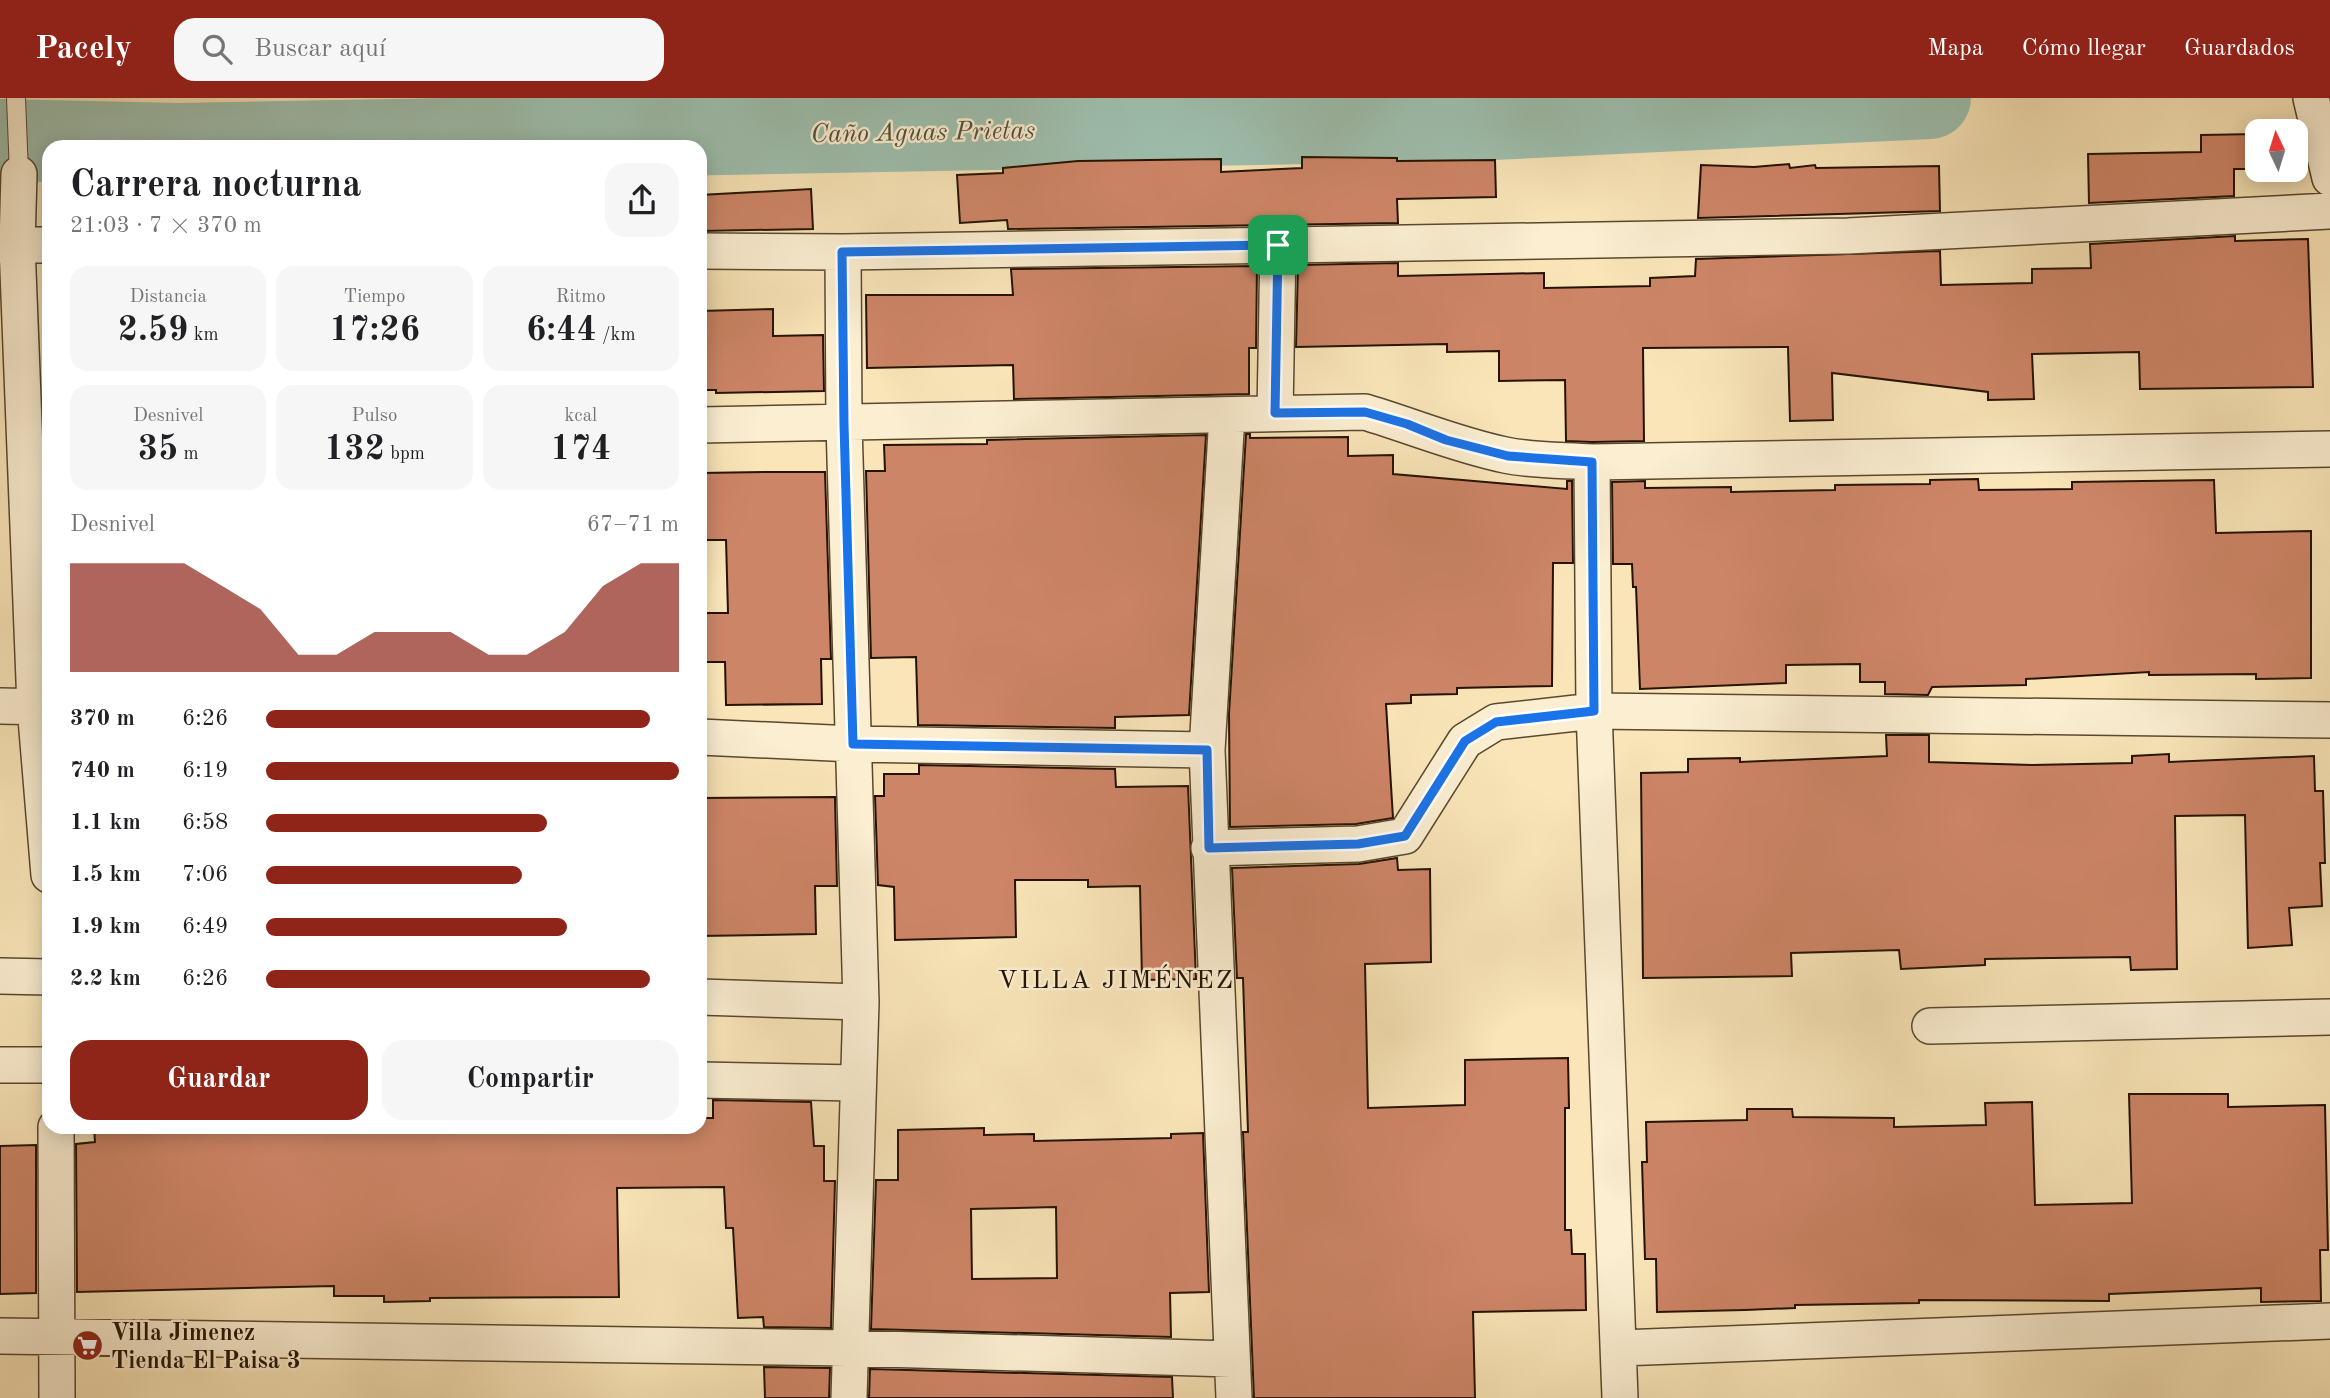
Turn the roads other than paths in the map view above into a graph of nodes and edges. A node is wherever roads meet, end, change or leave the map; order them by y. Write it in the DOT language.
graph roads {
  1 [pos="16,98"];
  2 [pos="2312,105"];
  3 [pos="19,174"];
  4 [pos="2330,178"];
  5 [pos="2330,211"];
  6 [pos="22,245"];
  7 [pos="1278,245"];
  8 [pos="707,251"];
  9 [pos="842,252"];
  10 [pos="1275,413"];
  11 [pos="1227,415"];
  12 [pos="844,424"];
  13 [pos="707,425"];
  14 [pos="25,430"];
  15 [pos="2330,449"];
  16 [pos="1592,462"];
  17 [pos="0,705"];
  18 [pos="42,706"];
  19 [pos="1594,711"];
  20 [pos="2330,720"];
  21 [pos="707,737"];
  22 [pos="853,744"];
  23 [pos="1207,750"];
  24 [pos="1209,848"];
  25 [pos="0,976"];
  26 [pos="42,977"];
  27 [pos="707,997"];
  28 [pos="861,1002"];
  29 [pos="2330,1017"];
  30 [pos="1930,1026"];
  31 [pos="0,1065"];
  32 [pos="42,1065"];
  33 [pos="707,1080"];
  34 [pos="857,1083"];
  35 [pos="55,1134"];
  36 [pos="2330,1321"];
  37 [pos="57,1335"];
  38 [pos="0,1336"];
  39 [pos="848,1348"];
  40 [pos="1620,1348"];
  41 [pos="1231,1359"];
  42 [pos="57,1398"];
  43 [pos="849,1398"];
  44 [pos="1234,1398"];
  45 [pos="1620,1398"];
  1 -- 3 [label="lane"];
  2 -- 4 [label="street"];
  3 -- 6 [label="street"];
  5 -- 7 [label="street"];
  6 -- 14 [label="street"];
  7 -- 9 [label="street"];
  7 -- 10 [label="street"];
  8 -- 9 [label="street"];
  9 -- 12 [label="street"];
  10 -- 11 [label="street"];
  10 -- 16 [label="street"];
  11 -- 12 [label="street"];
  11 -- 23 [label="street"];
  12 -- 13 [label="street"];
  12 -- 22 [label="street"];
  14 -- 18 [label="street"];
  15 -- 16 [label="street"];
  16 -- 19 [label="street"];
  17 -- 18 [label="street"];
  19 -- 20 [label="street"];
  19 -- 24 [label="street"];
  19 -- 40 [label="street"];
  21 -- 22 [label="street"];
  22 -- 23 [label="street"];
  22 -- 28 [label="street"];
  23 -- 24 [label="street"];
  24 -- 41 [label="street"];
  25 -- 26 [label="street"];
  27 -- 28 [label="street"];
  28 -- 34 [label="street"];
  29 -- 30 [label="street"];
  31 -- 32 [label="street"];
  33 -- 34 [label="street"];
  34 -- 39 [label="street"];
  35 -- 37 [label="street"];
  36 -- 40 [label="street"];
  37 -- 38 [label="street"];
  37 -- 39 [label="street"];
  37 -- 42 [label="street"];
  39 -- 41 [label="street"];
  39 -- 43 [label="street"];
  40 -- 45 [label="street"];
  41 -- 44 [label="street"];
}
